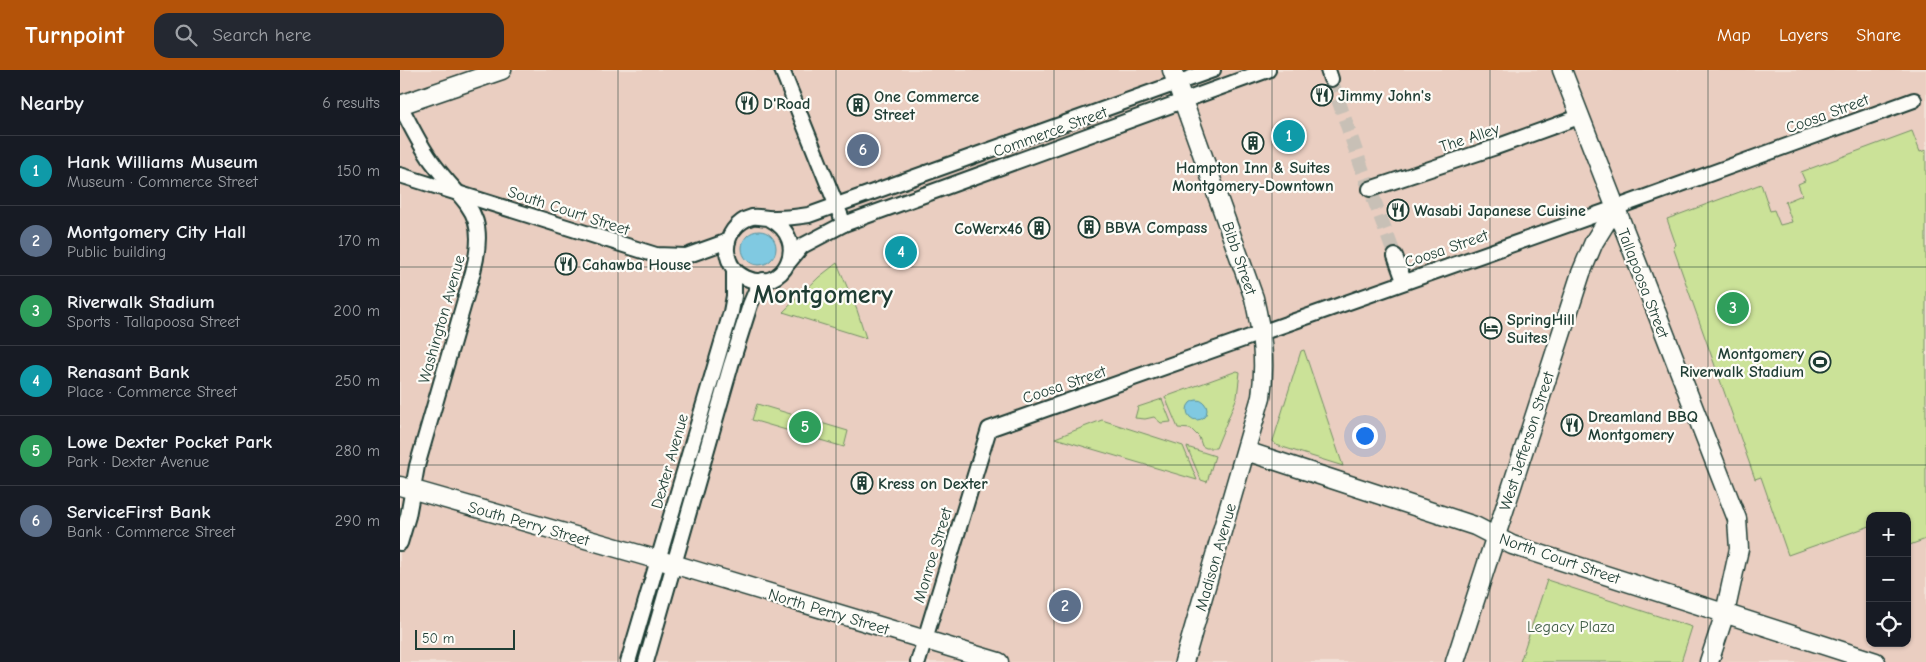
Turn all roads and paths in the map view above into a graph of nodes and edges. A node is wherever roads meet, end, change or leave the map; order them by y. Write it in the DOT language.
graph roads {
  1 [pos="502,70"];
  2 [pos="782,70"];
  3 [pos="1213,70"];
  4 [pos="1268,70"];
  5 [pos="1562,70"];
  6 [pos="1174,76"];
  7 [pos="1914,100"];
  8 [pos="1184,101"];
  9 [pos="400,106"];
  10 [pos="1579,117"];
  11 [pos="400,175"];
  12 [pos="1370,190"];
  13 [pos="460,194"];
  14 [pos="837,205"];
  15 [pos="1615,208"];
  16 [pos="770,219"];
  17 [pos="844,224"];
  18 [pos="728,241"];
  19 [pos="1395,256"];
  20 [pos="788,263"];
  21 [pos="734,269"];
  22 [pos="763,280"];
  23 [pos="1404,281"];
  24 [pos="1262,334"];
  25 [pos="989,429"];
  26 [pos="1246,451"];
  27 [pos="406,488"];
  28 [pos="1495,536"];
  29 [pos="400,543"];
  30 [pos="666,562"];
  31 [pos="1725,613"];
  32 [pos="925,640"];
  33 [pos="628,662"];
  34 [pos="646,662"];
  35 [pos="918,662"];
  36 [pos="999,662"];
  37 [pos="1184,662"];
  38 [pos="1455,662"];
  39 [pos="1709,662"];
  40 [pos="1876,662"];
  1 -- 9 [label="main road"];
  2 -- 14 [label="street"];
  3 -- 6 [label="street, Commerce Street"];
  4 -- 8 [label="street, Commerce Street"];
  5 -- 10 [label="main road, Tallapoosa Street"];
  6 -- 8 [label="main road, Bibb Street"];
  6 -- 14 [label="street, Commerce Street"];
  7 -- 15 [label="street, Coosa Street"];
  8 -- 17 [label="street, Commerce Street"];
  8 -- 24 [label="main road, Bibb Street"];
  9 -- 13 [label="street, Washington Avenue"];
  10 -- 12 [label="street, The Alley"];
  10 -- 15 [label="main road, Tallapoosa Street"];
  11 -- 13 [label="street, South Court Street"];
  13 -- 18 [label="street, South Court Street"];
  13 -- 27 [label="street, Washington Avenue"];
  14 -- 16 [label="street, Commerce Street"];
  14 -- 17 [label="street"];
  15 -- 23 [label="street, Coosa Street"];
  15 -- 28 [label="main road, West Jefferson Street"];
  15 -- 31 [label="main road, Tallapoosa Street"];
  16 -- 18 [label="street"];
  16 -- 20 [label="street"];
  17 -- 20 [label="street, Commerce Street"];
  18 -- 21 [label="street"];
  19 -- 23 [label="street"];
  20 -- 22 [label="street"];
  21 -- 22 [label="street"];
  21 -- 30 [label="street, Dexter Avenue"];
  22 -- 30 [label="street, Dexter Avenue"];
  23 -- 24 [label="street, Coosa Street"];
  24 -- 25 [label="street, Coosa Street"];
  24 -- 26 [label="main road, Bibb Street"];
  25 -- 32 [label="street, Monroe Street"];
  26 -- 28 [label="main road, North Court Street"];
  26 -- 37 [label="main road, Madison Avenue"];
  27 -- 29 [label="street, Washington Avenue"];
  27 -- 30 [label="main road, South Perry Street"];
  28 -- 31 [label="main road, North Court Street"];
  28 -- 38 [label="main road, West Jefferson Street"];
  30 -- 32 [label="main road, North Perry Street"];
  30 -- 33 [label="street, Dexter Avenue"];
  30 -- 34 [label="street, Dexter Avenue"];
  31 -- 39 [label="main road, Tallapoosa Street"];
  31 -- 40 [label="main road, North Court Street"];
  32 -- 35 [label="street, Monroe Street"];
  32 -- 36 [label="main road, North Perry Street"];
}
